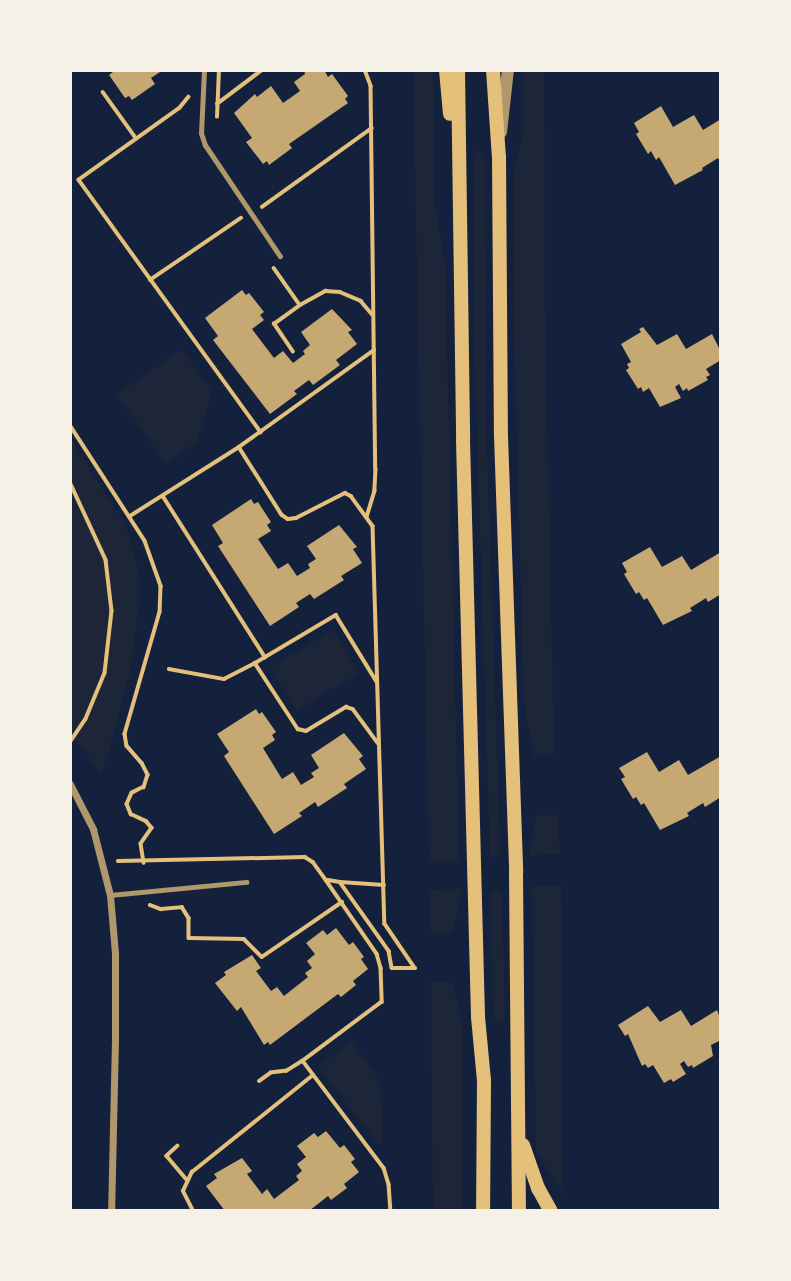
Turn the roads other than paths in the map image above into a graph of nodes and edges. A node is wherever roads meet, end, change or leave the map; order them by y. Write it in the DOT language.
graph roads {
  1 [pos="204,70"];
  2 [pos="446,70"];
  3 [pos="458,70"];
  4 [pos="493,70"];
  5 [pos="508,70"];
  6 [pos="499,157"];
  7 [pos="458,219"];
  8 [pos="281,256"];
  9 [pos="70,784"];
  10 [pos="246,882"];
  11 [pos="110,895"];
  12 [pos="519,1134"];
  13 [pos="111,1211"];
  14 [pos="483,1211"];
  15 [pos="519,1211"];
  16 [pos="551,1211"];
  1 -- 8 [label="lane"];
  2 -- 7 [label="main road"];
  3 -- 7 [label="main road"];
  4 -- 6 [label="main road"];
  5 -- 6 [label="street"];
  6 -- 12 [label="main road"];
  7 -- 14 [label="main road"];
  9 -- 11 [label="street"];
  10 -- 11 [label="lane"];
  11 -- 13 [label="street"];
  12 -- 15 [label="main road"];
  12 -- 16 [label="main road"];
}
